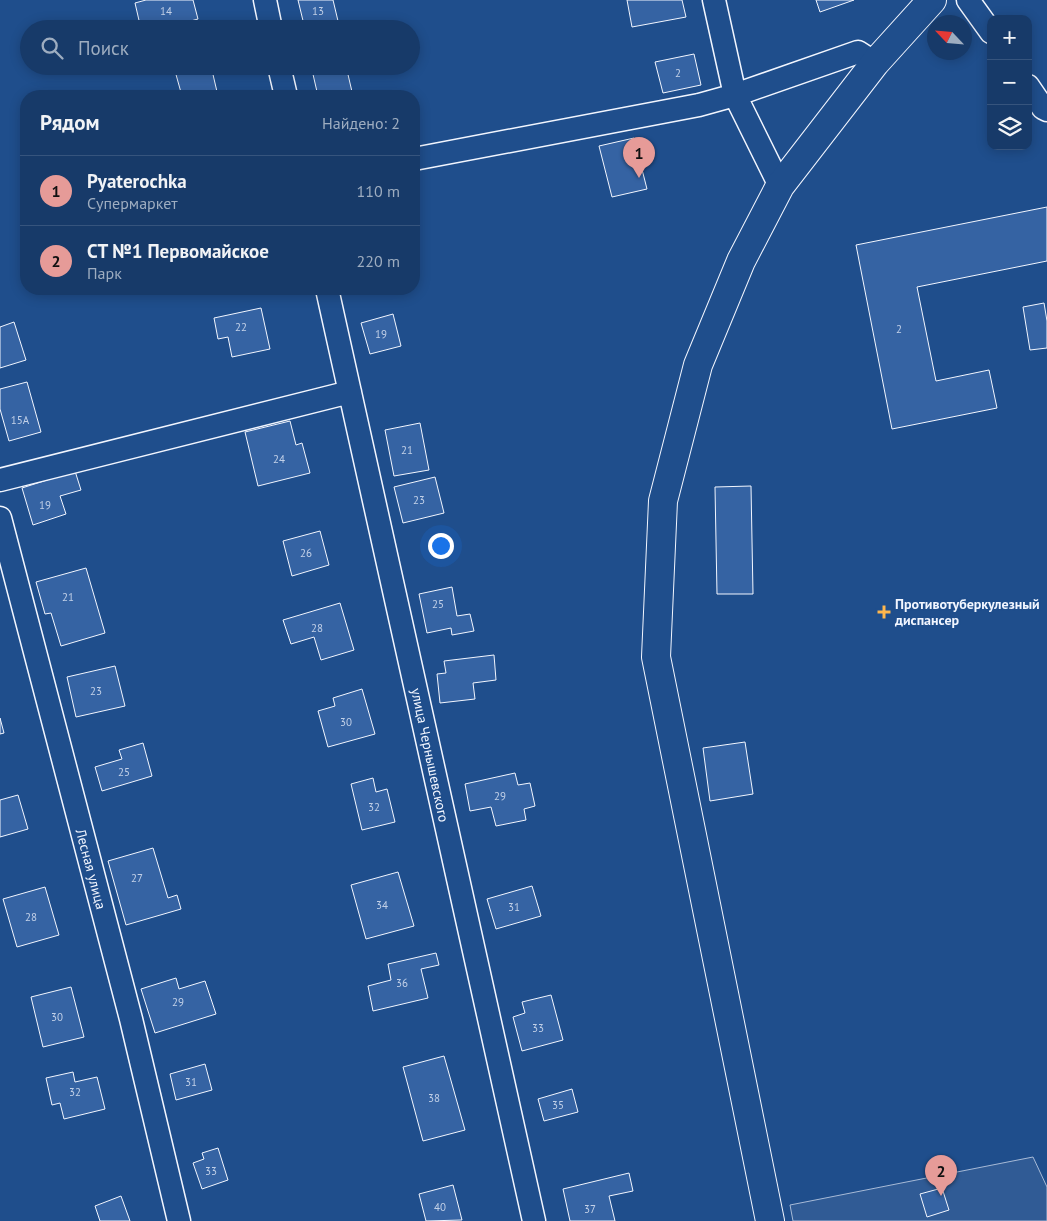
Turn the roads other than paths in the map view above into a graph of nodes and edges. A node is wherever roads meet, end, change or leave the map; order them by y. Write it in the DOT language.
graph roads {
  1 [pos="265,0"];
  2 [pos="714,0"];
  3 [pos="932,0"];
  4 [pos="968,0"];
  5 [pos="269,20"];
  6 [pos="987,26"];
  7 [pos="875,63"];
  8 [pos="281,75"];
  9 [pos="285,90"];
  10 [pos="1032,92"];
  11 [pos="735,95"];
  12 [pos="1047,110"];
  13 [pos="420,158"];
  14 [pos="780,186"];
  15 [pos="328,295"];
  16 [pos="350,392"];
  17 [pos="0,480"];
  18 [pos="0,518"];
  19 [pos="179,1221"];
  20 [pos="534,1221"];
  21 [pos="770,1221"];
  1 -- 5 [label="street"];
  2 -- 11 [label="street"];
  3 -- 7 [label="street"];
  4 -- 6 [label="street"];
  7 -- 11 [label="street"];
  7 -- 14 [label="street"];
  8 -- 9 [label="street"];
  10 -- 12 [label="street"];
  11 -- 13 [label="street"];
  11 -- 14 [label="street"];
  14 -- 21 [label="street"];
  15 -- 16 [label="street, улица Чернышевского"];
  16 -- 17 [label="street"];
  16 -- 20 [label="street, улица Чернышевского"];
  18 -- 19 [label="street, Лесная улица"];
}
